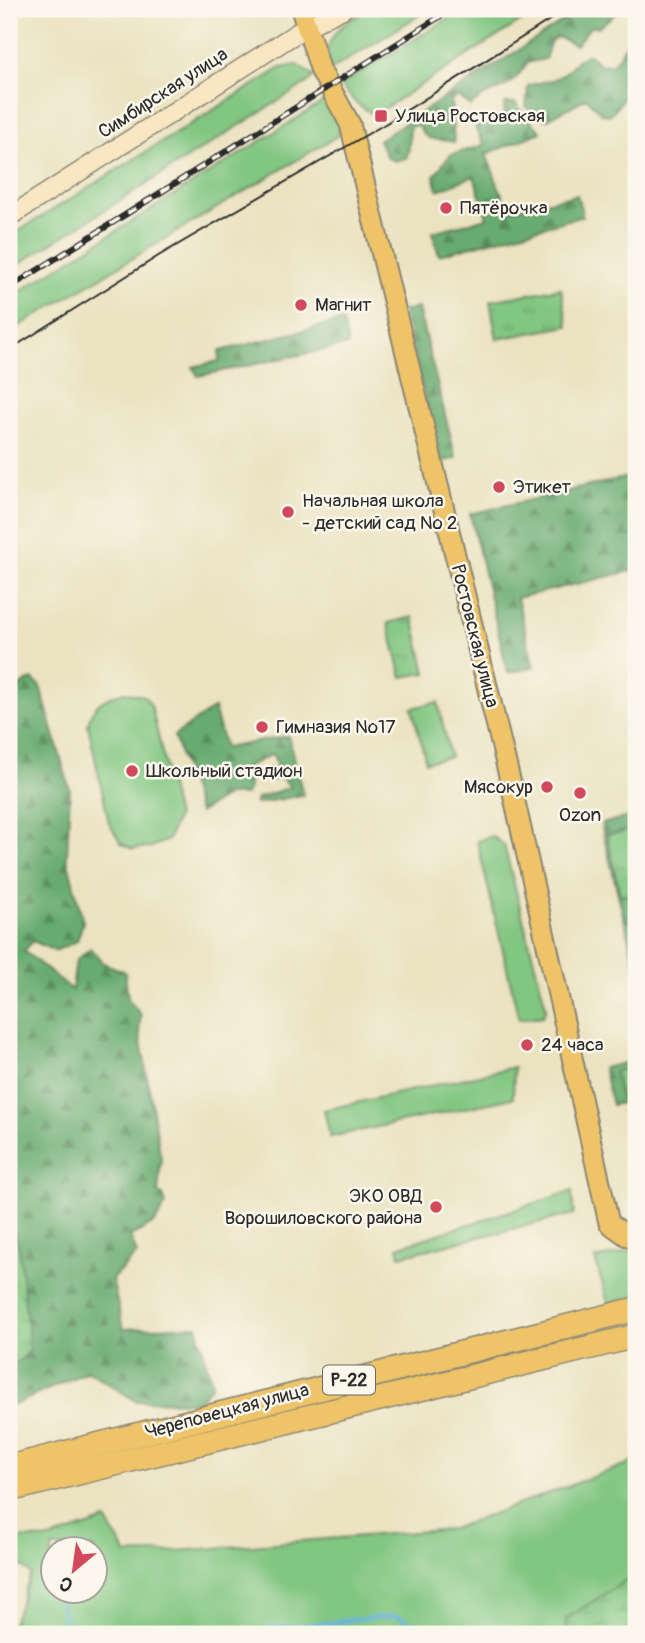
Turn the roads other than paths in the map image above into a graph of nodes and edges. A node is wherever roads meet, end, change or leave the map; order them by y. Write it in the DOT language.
graph roads {
  1 [pos="343,9"];
  2 [pos="303,18"];
  3 [pos="9,217"];
  4 [pos="636,1235"];
  5 [pos="636,1309"];
  6 [pos="636,1336"];
  7 [pos="64,1465"];
  8 [pos="9,1467"];
  9 [pos="9,1490"];
  1 -- 2 [label="main road, Симбирская улица"];
  2 -- 3 [label="main road, Симбирская улица"];
  2 -- 4 [label="main road, Ростовская улица"];
  5 -- 7 [label="highway, Череповецкая улица / Р-22"];
  6 -- 7 [label="highway, Череповецкая улица / Р-22"];
  7 -- 8 [label="highway, Р-22"];
  7 -- 9 [label="highway, Р-22"];
}
